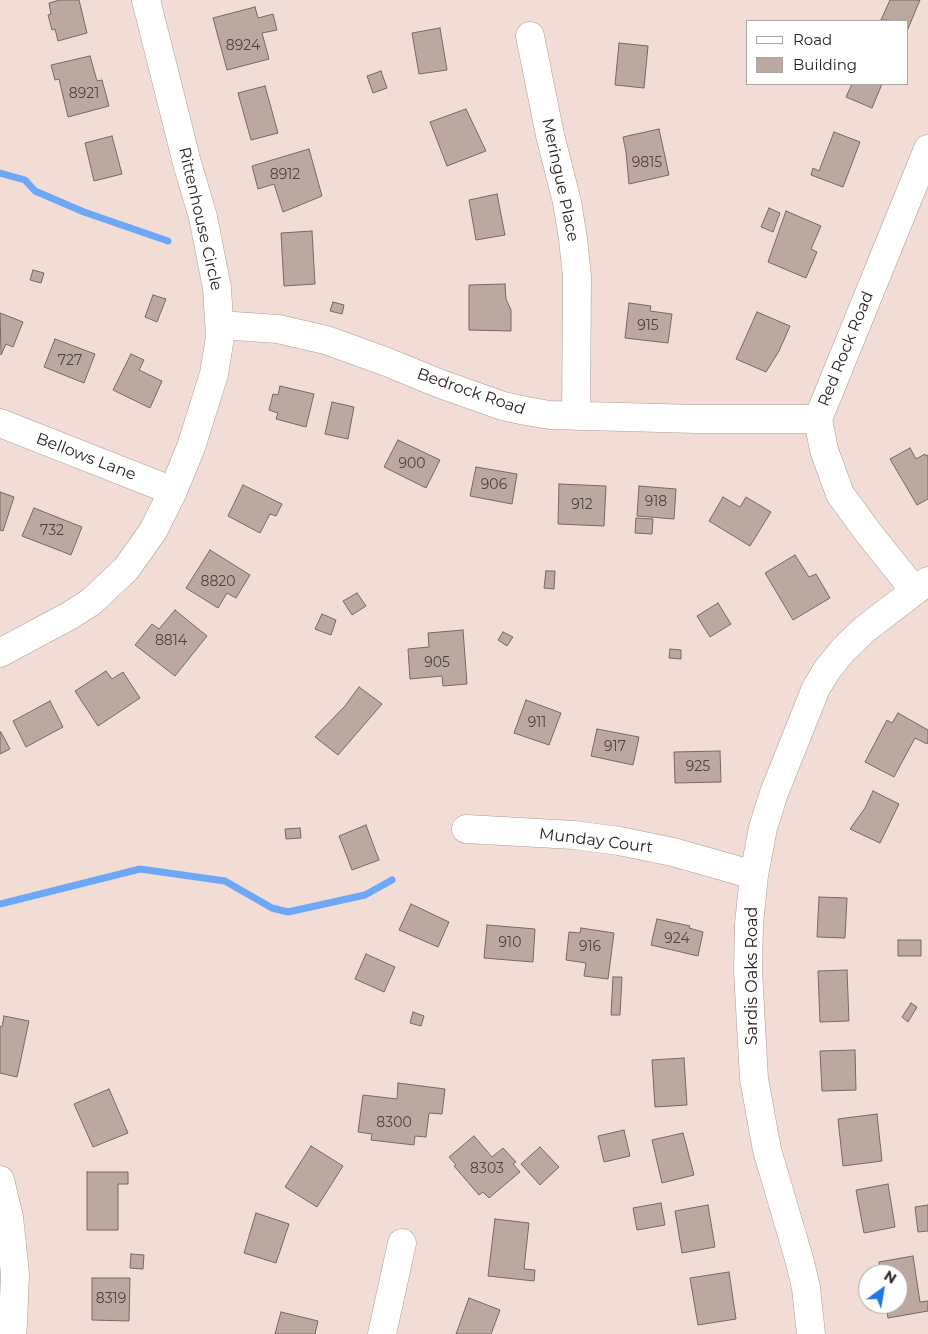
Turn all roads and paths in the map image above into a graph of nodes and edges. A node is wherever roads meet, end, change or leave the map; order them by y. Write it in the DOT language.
graph roads {
  1 [pos="146,0"];
  2 [pos="530,36"];
  3 [pos="928,149"];
  4 [pos="220,324"];
  5 [pos="576,416"];
  6 [pos="818,419"];
  7 [pos="0,422"];
  8 [pos="173,491"];
  9 [pos="922,586"];
  10 [pos="0,654"];
  11 [pos="466,829"];
  12 [pos="754,875"];
  13 [pos="0,1180"];
  14 [pos="402,1243"];
  15 [pos="12,1334"];
  16 [pos="382,1334"];
  17 [pos="811,1334"];
  1 -- 4 [label="street, Rittenhouse Circle"];
  2 -- 5 [label="street, Meringue Place"];
  3 -- 6 [label="street, Red Rock Road"];
  4 -- 5 [label="street, Bedrock Road"];
  4 -- 8 [label="street, Rittenhouse Circle"];
  5 -- 6 [label="street, Bedrock Road"];
  6 -- 9 [label="street, Red Rock Road"];
  7 -- 8 [label="street, Bellows Lane"];
  8 -- 10 [label="street, Rittenhouse Circle"];
  9 -- 12 [label="street, Sardis Oaks Road"];
  11 -- 12 [label="street, Munday Court"];
  12 -- 17 [label="street, Sardis Oaks Road"];
  13 -- 15 [label="street"];
  14 -- 16 [label="street"];
}
